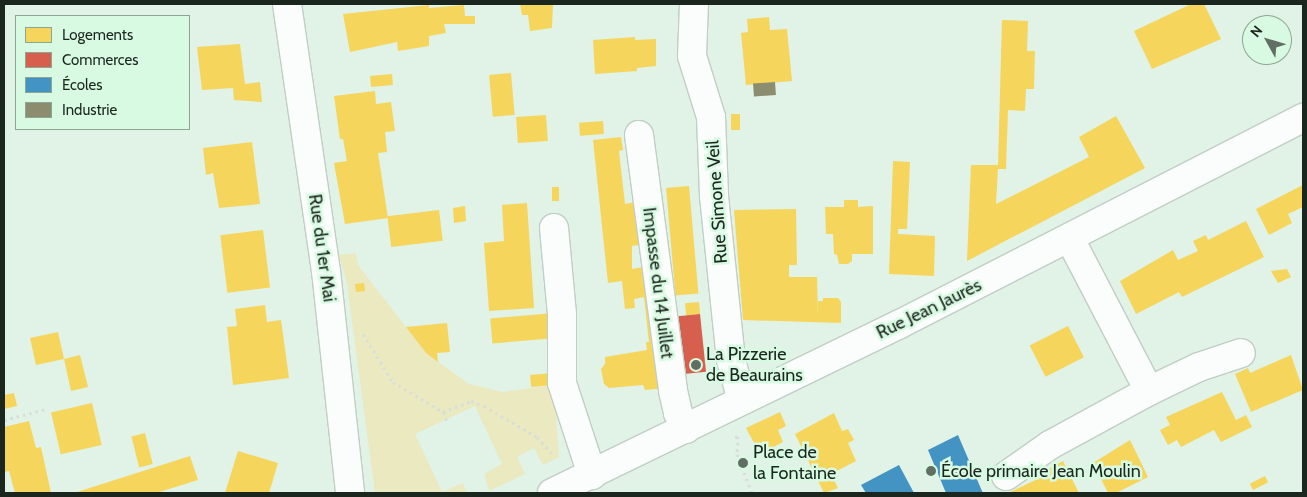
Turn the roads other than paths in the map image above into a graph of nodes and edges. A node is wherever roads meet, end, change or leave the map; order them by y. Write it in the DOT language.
graph roads {
  1 [pos="287,4"];
  2 [pos="694,4"];
  3 [pos="1303,118"];
  4 [pos="640,135"];
  5 [pos="554,228"];
  6 [pos="1070,239"];
  7 [pos="1242,353"];
  8 [pos="1148,391"];
  9 [pos="742,401"];
  10 [pos="686,429"];
  11 [pos="588,463"];
  12 [pos="1006,476"];
  13 [pos="350,493"];
  14 [pos="552,493"];
  1 -- 13 [label="street, Rue du 1er Mai"];
  2 -- 9 [label="street, Rue Simone Veil"];
  3 -- 6 [label="street, Rue Jean Jaurès"];
  4 -- 10 [label="street, Impasse du 14 Juillet"];
  5 -- 11 [label="street"];
  6 -- 8 [label="street"];
  6 -- 9 [label="street, Rue Jean Jaurès"];
  7 -- 8 [label="street"];
  8 -- 12 [label="street"];
  9 -- 10 [label="street, Rue Jean Jaurès"];
  10 -- 11 [label="street, Rue Jean Jaurès"];
  11 -- 14 [label="street, Rue Jean Jaurès"];
}
